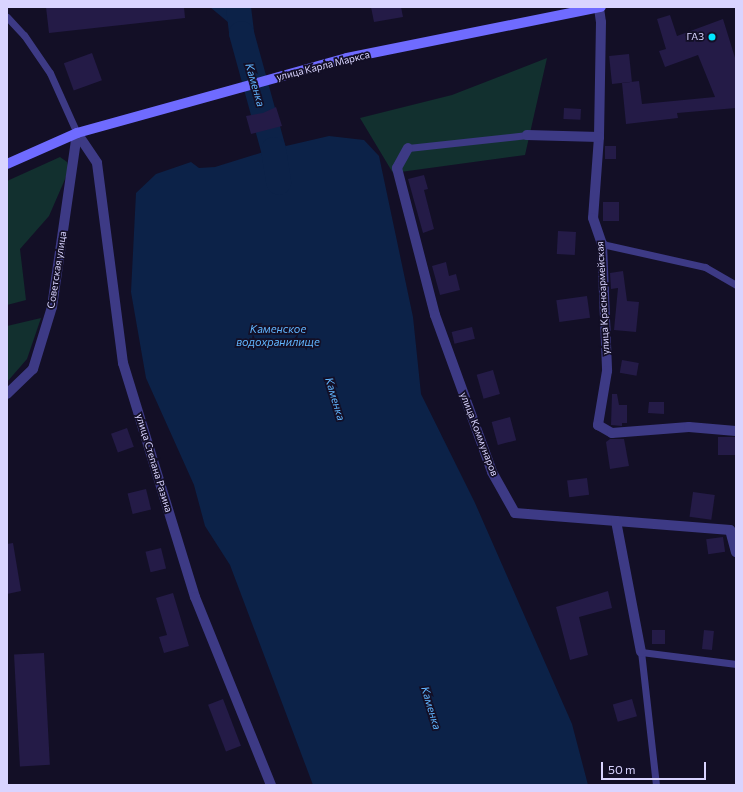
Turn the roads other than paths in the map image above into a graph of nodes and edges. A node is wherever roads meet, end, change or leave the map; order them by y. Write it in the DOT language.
graph roads {
  1 [pos="600,7"];
  2 [pos="7,17"];
  3 [pos="77,133"];
  4 [pos="527,135"];
  5 [pos="599,138"];
  6 [pos="408,148"];
  7 [pos="7,164"];
  8 [pos="602,244"];
  9 [pos="736,285"];
  10 [pos="7,394"];
  11 [pos="736,431"];
  12 [pos="616,521"];
  13 [pos="736,552"];
  14 [pos="641,652"];
  15 [pos="736,664"];
  16 [pos="271,785"];
  17 [pos="656,785"];
  1 -- 3 [label="main road, улица Карла Маркса"];
  1 -- 5 [label="street, улица Красноармейская"];
  2 -- 3 [label="lane"];
  3 -- 7 [label="main road, улица Карла Маркса"];
  3 -- 10 [label="street, Советская улица"];
  3 -- 16 [label="street, улица Степана Разина"];
  4 -- 5 [label="street"];
  4 -- 6 [label="lane"];
  5 -- 8 [label="street, улица Красноармейская"];
  6 -- 12 [label="street, улица Коммунаров"];
  8 -- 9 [label="lane"];
  8 -- 11 [label="street, улица Красноармейская"];
  12 -- 13 [label="street, улица Коммунаров"];
  12 -- 14 [label="street"];
  14 -- 15 [label="lane"];
  14 -- 17 [label="lane"];
}
